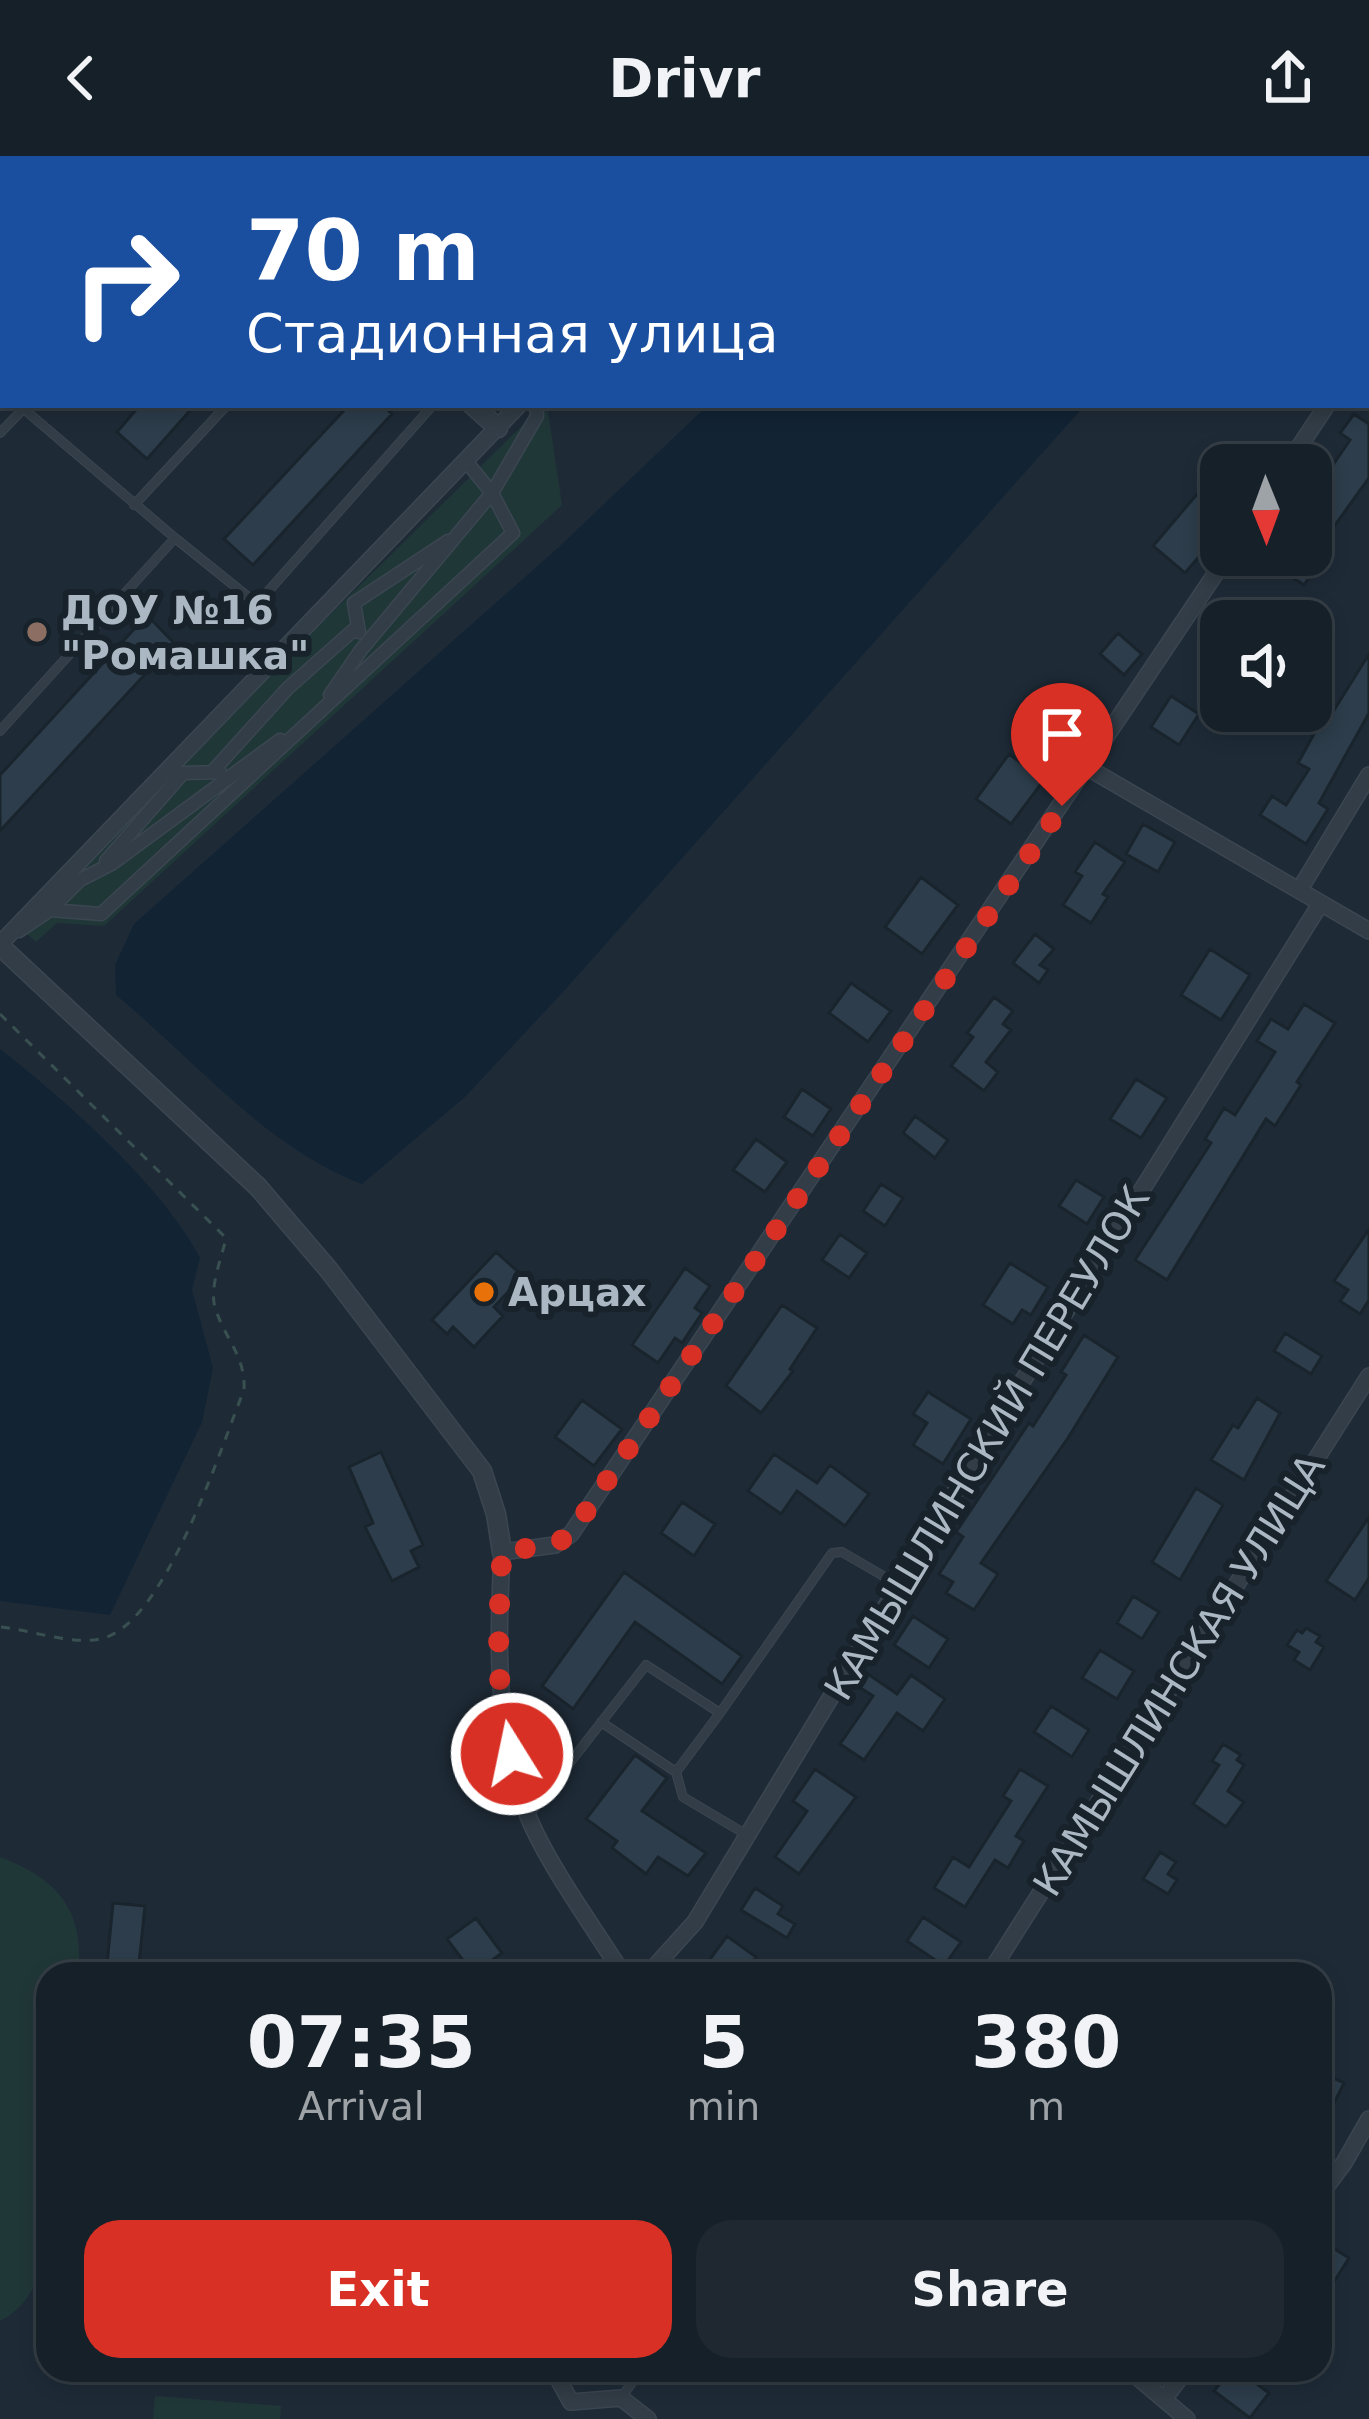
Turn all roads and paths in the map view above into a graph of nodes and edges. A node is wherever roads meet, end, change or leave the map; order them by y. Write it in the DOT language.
graph roads {
  1 [pos="21,408"];
  2 [pos="25,408"];
  3 [pos="224,408"];
  4 [pos="430,408"];
  5 [pos="475,408"];
  6 [pos="516,408"];
  7 [pos="536,408"];
  8 [pos="1325,408"];
  9 [pos="497,428"];
  10 [pos="0,433"];
  11 [pos="1301,444"];
  12 [pos="465,460"];
  13 [pos="492,493"];
  14 [pos="134,505"];
  15 [pos="464,531"];
  16 [pos="175,538"];
  17 [pos="1214,576"];
  18 [pos="358,626"];
  19 [pos="362,650"];
  20 [pos="315,716"];
  21 [pos="0,730"];
  22 [pos="1088,768"];
  23 [pos="212,772"];
  24 [pos="233,772"];
  25 [pos="1369,775"];
  26 [pos="95,874"];
  27 [pos="1300,889"];
  28 [pos="1319,906"];
  29 [pos="50,910"];
  30 [pos="1369,932"];
  31 [pos="0,945"];
  32 [pos="0,1014"];
  33 [pos="1369,1376"];
  34 [pos="502,1552"];
  35 [pos="898,1585"];
  36 [pos="0,1627"];
  37 [pos="720,1713"];
  38 [pos="602,1722"];
  39 [pos="676,1772"];
  40 [pos="528,1816"];
  41 [pos="748,1835"];
  42 [pos="616,1962"];
  43 [pos="660,1962"];
  44 [pos="997,1962"];
  45 [pos="1369,2120"];
  46 [pos="1332,2179"];
  47 [pos="560,2382"];
  48 [pos="632,2382"];
  49 [pos="1143,2382"];
  50 [pos="1177,2382"];
  51 [pos="621,2398"];
  52 [pos="1164,2399"];
  53 [pos="647,2419"];
  54 [pos="1187,2419"];
  1 -- 10 [label="lane"];
  2 -- 14 [label="lane"];
  3 -- 14 [label="lane"];
  4 -- 16 [label="lane"];
  5 -- 9 [label="street"];
  6 -- 9 [label="street"];
  7 -- 13 [label="street"];
  8 -- 11 [label="street"];
  9 -- 12 [label="street"];
  12 -- 13 [label="street"];
  12 -- 31 [label="street"];
  13 -- 15 [label="street"];
  13 -- 20 [label="street"];
  14 -- 16 [label="lane"];
  15 -- 18 [label="street"];
  15 -- 19 [label="street"];
  16 -- 21 [label="lane"];
  17 -- 22 [label="street"];
  18 -- 19 [label="street"];
  18 -- 23 [label="street"];
  19 -- 20 [label="street"];
  20 -- 24 [label="street"];
  20 -- 29 [label="street"];
  22 -- 27 [label="street"];
  22 -- 34 [label="street"];
  23 -- 24 [label="street"];
  23 -- 26 [label="street"];
  24 -- 26 [label="street"];
  25 -- 27 [label="street"];
  26 -- 29 [label="street"];
  27 -- 28 [label="street"];
  28 -- 30 [label="street"];
  28 -- 35 [label="street, КАМЫШЛИНСКИЙ ПЕРЕУЛОК"];
  29 -- 31 [label="street"];
  31 -- 34 [label="street"];
  32 -- 36 [label="path"];
  33 -- 44 [label="street, КАМЫШЛИНСКАЯ УЛИЦА"];
  34 -- 40 [label="street"];
  35 -- 37 [label="lane"];
  35 -- 41 [label="street, КАМЫШЛИНСКИЙ ПЕРЕУЛОК"];
  37 -- 38 [label="lane"];
  37 -- 39 [label="lane"];
  38 -- 39 [label="lane"];
  38 -- 40 [label="lane"];
  39 -- 41 [label="lane"];
  40 -- 42 [label="street"];
  41 -- 43 [label="street, КАМЫШЛИНСКИЙ ПЕРЕУЛОК"];
  45 -- 46 [label="street"];
  47 -- 51 [label="street"];
  48 -- 51 [label="lane"];
  49 -- 52 [label="street"];
  50 -- 52 [label="street"];
  51 -- 53 [label="street"];
  52 -- 54 [label="street"];
}
